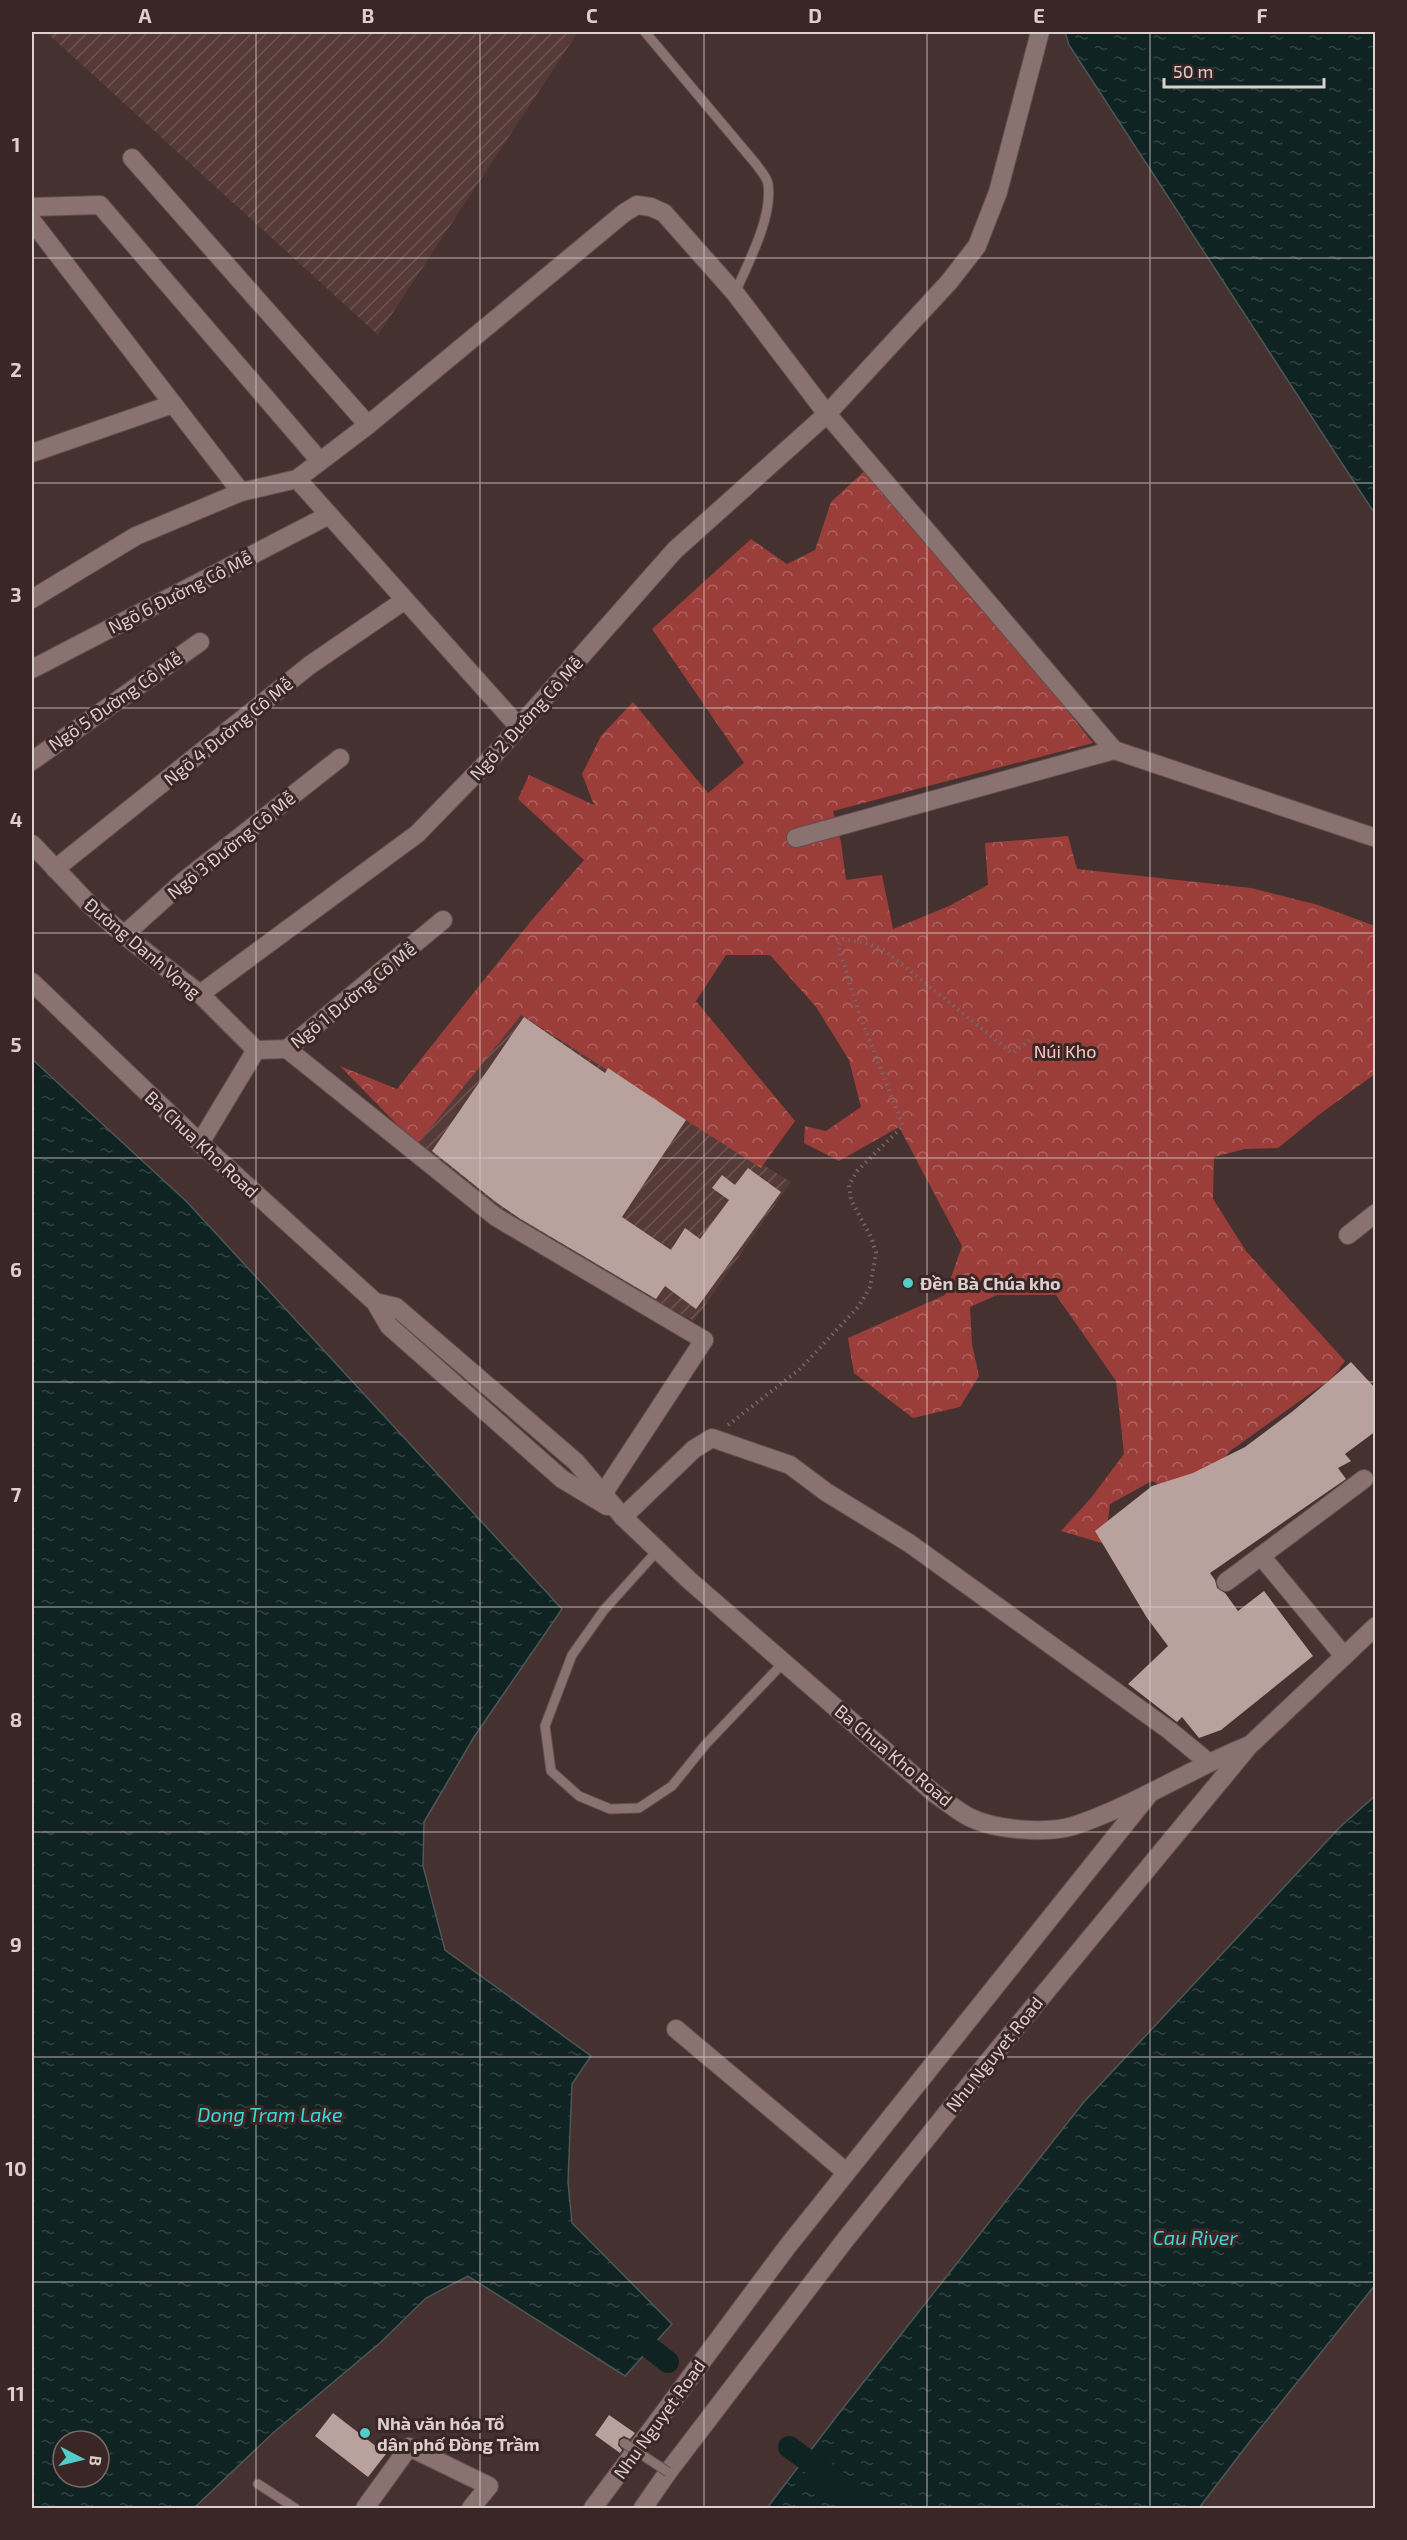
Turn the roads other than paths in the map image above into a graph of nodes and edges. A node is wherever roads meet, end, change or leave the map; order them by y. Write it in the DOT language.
graph roads {
  1 [pos="645,32"];
  2 [pos="1040,32"];
  3 [pos="132,158"];
  4 [pos="32,207"];
  5 [pos="32,221"];
  6 [pos="735,293"];
  7 [pos="173,404"];
  8 [pos="827,414"];
  9 [pos="368,425"];
  10 [pos="32,453"];
  11 [pos="320,461"];
  12 [pos="297,479"];
  13 [pos="241,492"];
  14 [pos="329,515"];
  15 [pos="32,599"];
  16 [pos="405,600"];
  17 [pos="200,642"];
  18 [pos="32,669"];
  19 [pos="519,727"];
  20 [pos="1114,750"];
  21 [pos="340,758"];
  22 [pos="32,761"];
  23 [pos="796,838"];
  24 [pos="1376,838"];
  25 [pos="32,844"];
  26 [pos="56,869"];
  27 [pos="443,920"];
  28 [pos="124,935"];
  29 [pos="32,982"];
  30 [pos="200,994"];
  31 [pos="287,1049"];
  32 [pos="255,1050"];
  33 [pos="200,1143"];
  34 [pos="1376,1213"];
  35 [pos="1348,1235"];
  36 [pos="375,1302"];
  37 [pos="1364,1479"];
  38 [pos="603,1494"];
  39 [pos="623,1516"];
  40 [pos="658,1550"];
  41 [pos="1261,1556"];
  42 [pos="1226,1582"];
  43 [pos="1376,1626"];
  44 [pos="1344,1656"];
  45 [pos="785,1661"];
  46 [pos="1249,1746"];
  47 [pos="1208,1762"];
  48 [pos="1150,1793"];
  49 [pos="676,2029"];
  50 [pos="846,2172"];
  51 [pos="624,2443"];
  52 [pos="668,2472"];
  53 [pos="258,2484"];
  54 [pos="295,2508"];
  55 [pos="365,2508"];
  56 [pos="471,2508"];
  57 [pos="593,2508"];
  58 [pos="644,2508"];
  1 -- 6 [label="lane"];
  2 -- 8 [label="street, Ngõ 2 Đường Cô Mễ"];
  3 -- 9 [label="street"];
  4 -- 11 [label="street"];
  5 -- 7 [label="street"];
  6 -- 8 [label="street"];
  6 -- 9 [label="street"];
  7 -- 10 [label="street"];
  7 -- 13 [label="street"];
  8 -- 19 [label="street, Ngõ 2 Đường Cô Mễ"];
  8 -- 20 [label="street"];
  9 -- 11 [label="street"];
  11 -- 12 [label="street"];
  12 -- 13 [label="street"];
  12 -- 14 [label="street"];
  13 -- 15 [label="street"];
  14 -- 16 [label="street"];
  14 -- 18 [label="street, Ngõ 6 Đường Cô Mễ"];
  16 -- 19 [label="street"];
  16 -- 26 [label="street, Ngõ 4 Đường Cô Mễ"];
  17 -- 22 [label="street, Ngõ 5 Đường Cô Mễ"];
  19 -- 30 [label="street, Ngõ 2 Đường Cô Mễ"];
  20 -- 23 [label="street"];
  20 -- 24 [label="street"];
  21 -- 28 [label="street, Ngõ 3 Đường Cô Mễ"];
  25 -- 26 [label="street, Đường Danh Vọng"];
  26 -- 28 [label="street, Đường Danh Vọng"];
  27 -- 31 [label="street, Ngõ 1 Đường Cô Mễ"];
  28 -- 30 [label="street, Đường Danh Vọng"];
  29 -- 33 [label="street, Ba Chua Kho Road"];
  30 -- 32 [label="street, Đường Danh Vọng"];
  31 -- 32 [label="street, Ngõ 1 Đường Cô Mễ"];
  31 -- 38 [label="street"];
  32 -- 33 [label="street"];
  33 -- 36 [label="street, Ba Chua Kho Road"];
  34 -- 35 [label="street"];
  36 -- 38 [label="street, Ba Chua Kho Road"];
  36 -- 39 [label="street, Ba Chua Kho Road"];
  37 -- 41 [label="street"];
  38 -- 39 [label="street, Ba Chua Kho Road"];
  39 -- 40 [label="street, Ba Chua Kho Road"];
  39 -- 47 [label="street"];
  40 -- 45 [label="street, Ba Chua Kho Road"];
  40 -- 45 [label="lane"];
  41 -- 42 [label="street"];
  41 -- 44 [label="street"];
  43 -- 44 [label="street, Nhu Nguyet Road"];
  44 -- 46 [label="street, Nhu Nguyet Road"];
  45 -- 48 [label="street, Ba Chua Kho Road"];
  46 -- 47 [label="street, Ba Chua Kho Road"];
  46 -- 52 [label="street, Nhu Nguyet Road"];
  47 -- 48 [label="street, Ba Chua Kho Road"];
  48 -- 50 [label="street, Nhu Nguyet Road"];
  49 -- 50 [label="street"];
  50 -- 57 [label="street, Nhu Nguyet Road"];
  51 -- 52 [label="lane, bridge"];
  52 -- 58 [label="street, Nhu Nguyet Road"];
  53 -- 54 [label="lane"];
  55 -- 56 [label="street"];
}
